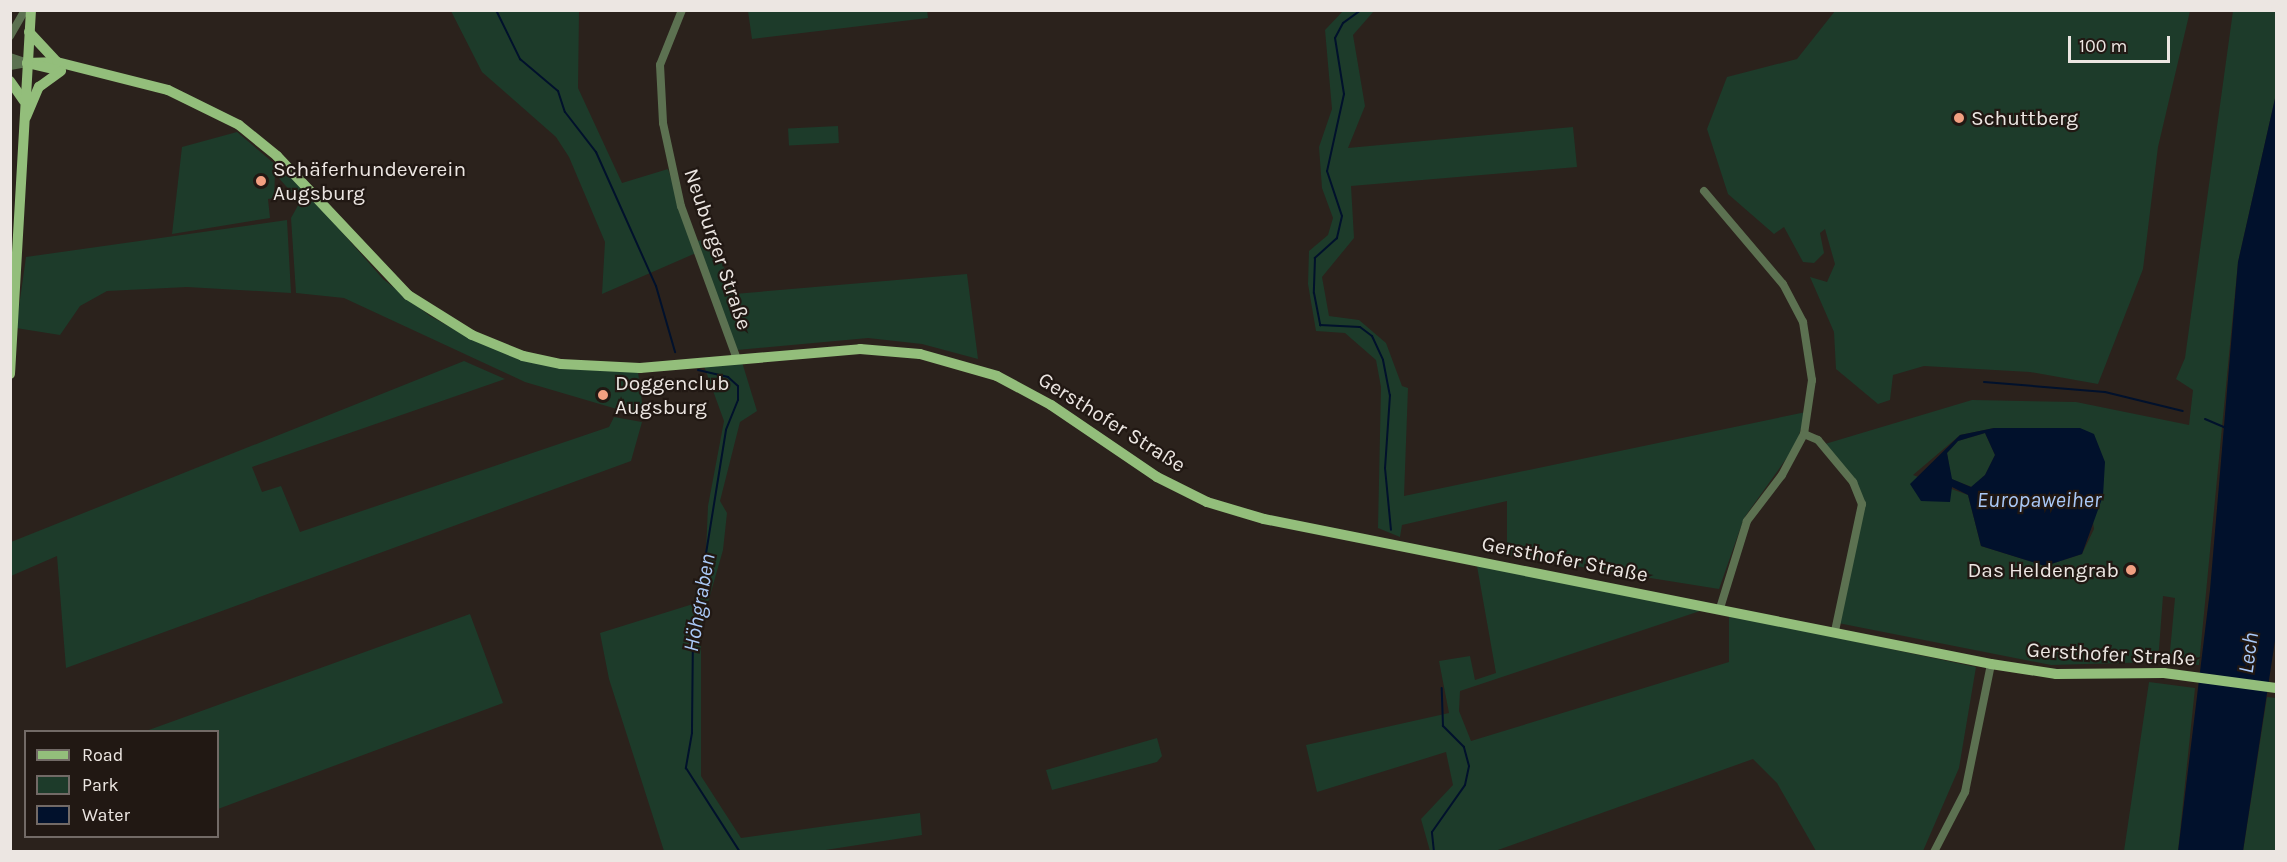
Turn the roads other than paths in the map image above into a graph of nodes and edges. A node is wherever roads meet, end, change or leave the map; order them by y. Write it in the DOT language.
graph roads {
  1 [pos="25,10"];
  2 [pos="31,10"];
  3 [pos="682,10"];
  4 [pos="29,31"];
  5 [pos="10,36"];
  6 [pos="10,57"];
  7 [pos="27,63"];
  8 [pos="10,66"];
  9 [pos="59,67"];
  10 [pos="10,81"];
  11 [pos="24,102"];
  12 [pos="23,123"];
  13 [pos="1704,191"];
  14 [pos="737,359"];
  15 [pos="10,374"];
  16 [pos="1804,434"];
  17 [pos="1720,608"];
  18 [pos="1835,631"];
  19 [pos="1991,664"];
  20 [pos="2277,688"];
  21 [pos="1934,852"];
  1 -- 5 [label="street"];
  2 -- 4 [label="main road"];
  3 -- 14 [label="street, Neuburger Straße"];
  4 -- 7 [label="main road"];
  4 -- 9 [label="main road"];
  6 -- 7 [label="street"];
  7 -- 8 [label="street"];
  7 -- 9 [label="main road, Gersthofer Straße"];
  7 -- 11 [label="main road"];
  9 -- 12 [label="main road"];
  9 -- 14 [label="main road, Gersthofer Straße"];
  10 -- 11 [label="main road"];
  11 -- 12 [label="main road"];
  12 -- 15 [label="main road"];
  13 -- 16 [label="street"];
  14 -- 17 [label="main road, Gersthofer Straße"];
  16 -- 17 [label="street"];
  16 -- 18 [label="street"];
  17 -- 18 [label="main road, Gersthofer Straße"];
  18 -- 19 [label="main road, Gersthofer Straße"];
  19 -- 20 [label="main road, Gersthofer Straße"];
  19 -- 21 [label="street"];
}
